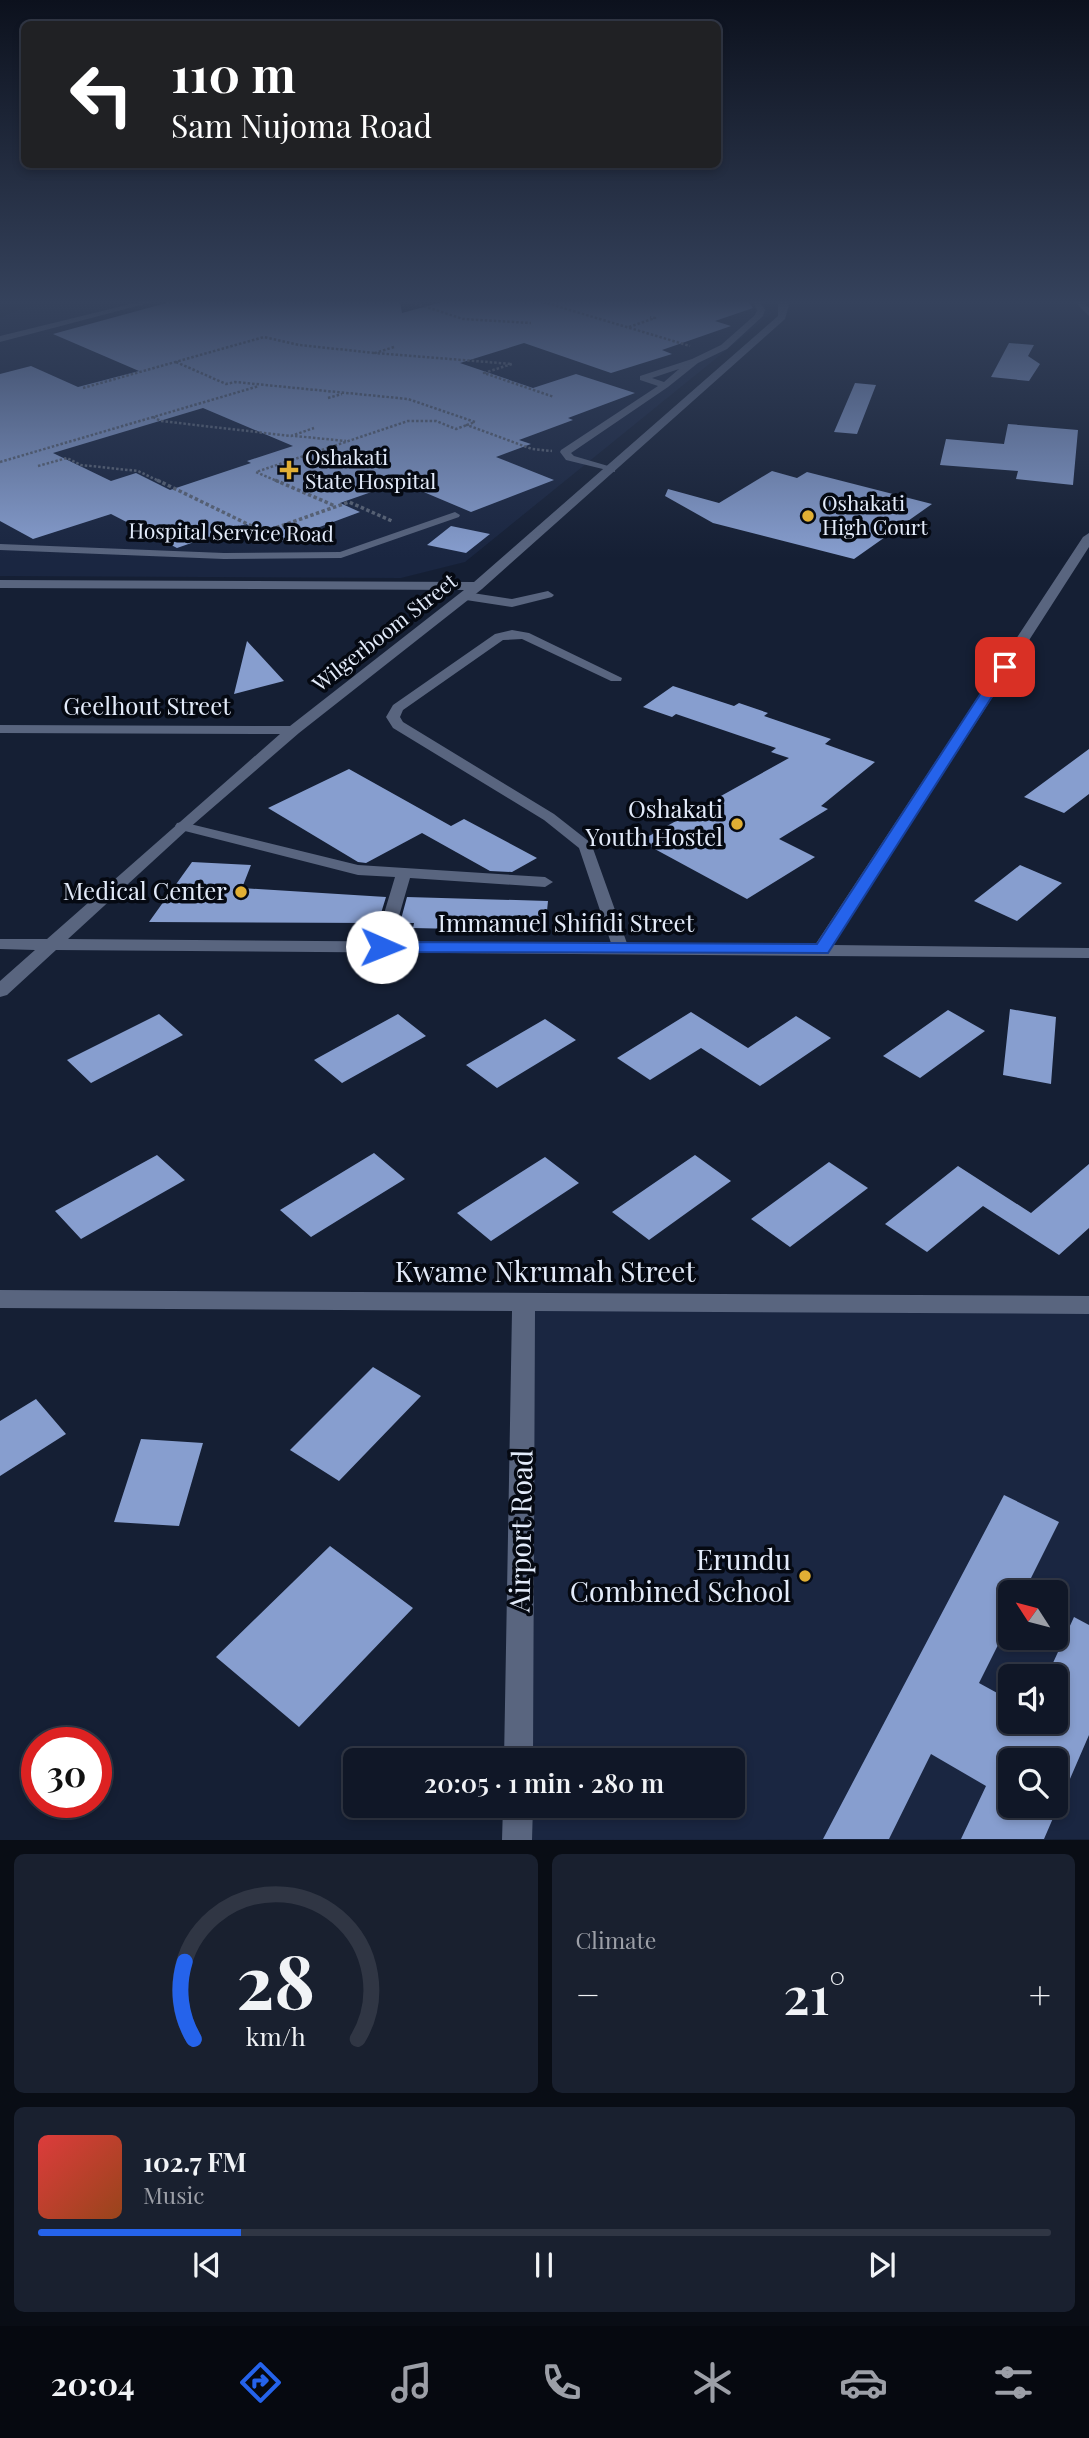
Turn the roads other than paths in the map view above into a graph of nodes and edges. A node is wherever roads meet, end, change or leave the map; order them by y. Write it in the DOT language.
graph roads {
  1 [pos="661,388"];
  2 [pos="703,388"];
  3 [pos="611,470"];
  4 [pos="455,515"];
  5 [pos="1089,537"];
  6 [pos="0,547"];
  7 [pos="0,584"];
  8 [pos="472,591"];
  9 [pos="548,595"];
  10 [pos="616,678"];
  11 [pos="0,729"];
  12 [pos="295,730"];
  13 [pos="182,826"];
  14 [pos="404,874"];
  15 [pos="545,882"];
  16 [pos="0,944"];
  17 [pos="53,944"];
  18 [pos="382,947"];
  19 [pos="621,949"];
  20 [pos="822,949"];
  21 [pos="1089,953"];
  22 [pos="0,991"];
  23 [pos="0,1299"];
  24 [pos="524,1301"];
  25 [pos="1089,1305"];
  26 [pos="518,1748"];
  27 [pos="518,1818"];
  28 [pos="517,1839"];
  1 -- 3 [label="lane"];
  2 -- 3 [label="street, Wilgerboom Street"];
  3 -- 8 [label="street, Wilgerboom Street"];
  4 -- 6 [label="lane, Hospital Service Road"];
  5 -- 20 [label="street"];
  7 -- 8 [label="street"];
  8 -- 9 [label="lane"];
  8 -- 12 [label="street, Wilgerboom Street"];
  10 -- 19 [label="lane"];
  11 -- 12 [label="street, Geelhout Street"];
  12 -- 13 [label="street, Wilgerboom Street"];
  13 -- 14 [label="lane"];
  13 -- 17 [label="street, Wilgerboom Street"];
  14 -- 15 [label="lane"];
  14 -- 18 [label="lane"];
  16 -- 17 [label="street, Immanuel Shifidi Street"];
  17 -- 18 [label="street, Immanuel Shifidi Street"];
  17 -- 22 [label="street, Wilgerboom Street"];
  18 -- 19 [label="street, Immanuel Shifidi Street"];
  19 -- 20 [label="street, Immanuel Shifidi Street"];
  20 -- 21 [label="street, Immanuel Shifidi Street"];
  23 -- 24 [label="street, Kwame Nkrumah Street"];
  24 -- 25 [label="street, Kwame Nkrumah Street"];
  24 -- 26 [label="street, Airport Road"];
  27 -- 28 [label="street"];
}
